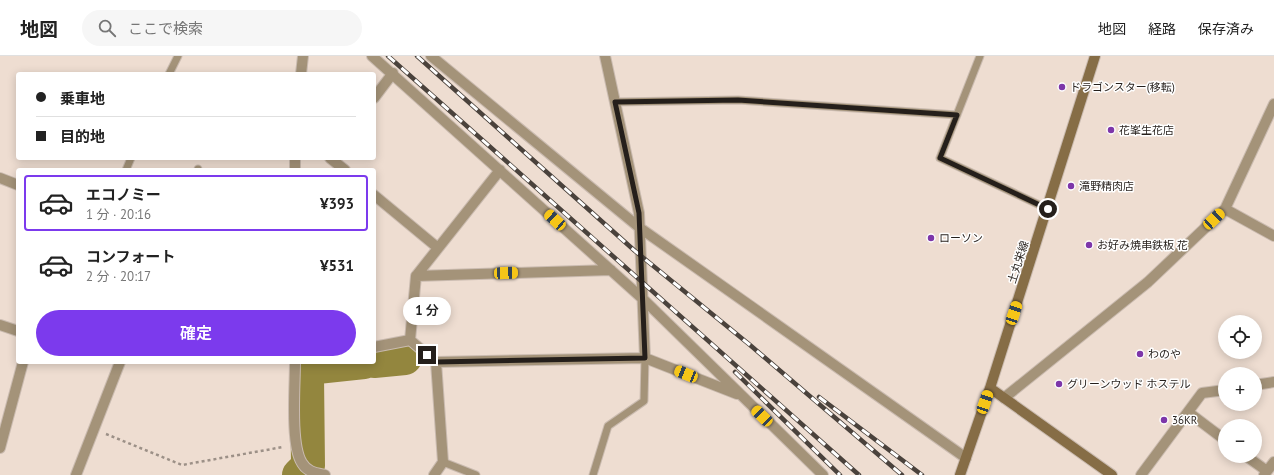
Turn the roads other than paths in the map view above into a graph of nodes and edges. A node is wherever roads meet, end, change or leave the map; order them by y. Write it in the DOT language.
graph roads {
  1 [pos="178,56"];
  2 [pos="303,56"];
  3 [pos="372,56"];
  4 [pos="431,56"];
  5 [pos="605,56"];
  6 [pos="980,56"];
  7 [pos="1095,56"];
  8 [pos="170,72"];
  9 [pos="301,72"];
  10 [pos="393,74"];
  11 [pos="376,95"];
  12 [pos="615,102"];
  13 [pos="1274,104"];
  14 [pos="957,115"];
  15 [pos="332,160"];
  16 [pos="342,168"];
  17 [pos="500,170"];
  18 [pos="0,178"];
  19 [pos="16,184"];
  20 [pos="376,196"];
  21 [pos="1048,209"];
  22 [pos="1225,209"];
  23 [pos="640,228"];
  24 [pos="1274,236"];
  25 [pos="438,248"];
  26 [pos="611,270"];
  27 [pos="416,276"];
  28 [pos="643,299"];
  29 [pos="0,326"];
  30 [pos="16,330"];
  31 [pos="410,340"];
  32 [pos="376,347"];
  33 [pos="645,358"];
  34 [pos="436,362"];
  35 [pos="22,364"];
  36 [pos="118,364"];
  37 [pos="295,364"];
  38 [pos="1274,382"];
  39 [pos="1262,384"];
  40 [pos="990,388"];
  41 [pos="1218,391"];
  42 [pos="741,396"];
  43 [pos="1004,398"];
  44 [pos="1188,412"];
  45 [pos="1218,435"];
  46 [pos="0,448"];
  47 [pos="966,458"];
  48 [pos="443,462"];
  49 [pos="1274,462"];
  50 [pos="1254,463"];
  51 [pos="1266,473"];
  52 [pos="76,475"];
  53 [pos="325,475"];
  54 [pos="434,475"];
  55 [pos="476,475"];
  56 [pos="593,475"];
  57 [pos="822,475"];
  58 [pos="960,475"];
  59 [pos="1112,475"];
  60 [pos="1141,475"];
  1 -- 8 [label="lane"];
  2 -- 9 [label="street"];
  3 -- 10 [label="street"];
  4 -- 23 [label="street"];
  5 -- 12 [label="street"];
  6 -- 14 [label="lane"];
  7 -- 21 [label="main road, 土丸栄線"];
  10 -- 11 [label="street"];
  10 -- 17 [label="street"];
  12 -- 14 [label="lane"];
  12 -- 23 [label="street"];
  13 -- 22 [label="street"];
  14 -- 21 [label="lane"];
  15 -- 16 [label="street"];
  17 -- 25 [label="street"];
  17 -- 26 [label="street"];
  18 -- 19 [label="street"];
  20 -- 25 [label="street"];
  21 -- 40 [label="main road, 土丸栄線"];
  22 -- 24 [label="street"];
  22 -- 43 [label="street"];
  23 -- 28 [label="street"];
  23 -- 47 [label="street"];
  25 -- 27 [label="street"];
  26 -- 27 [label="street"];
  26 -- 28 [label="street"];
  27 -- 31 [label="street"];
  28 -- 33 [label="street"];
  28 -- 42 [label="street"];
  29 -- 30 [label="street"];
  31 -- 32 [label="street"];
  31 -- 34 [label="street"];
  33 -- 34 [label="street"];
  33 -- 42 [label="street"];
  33 -- 56 [label="lane"];
  34 -- 48 [label="street"];
  35 -- 46 [label="street"];
  36 -- 52 [label="street"];
  37 -- 53 [label="street"];
  38 -- 39 [label="street"];
  40 -- 43 [label="main road"];
  40 -- 47 [label="main road, 土丸栄線"];
  41 -- 44 [label="street"];
  42 -- 57 [label="street"];
  43 -- 59 [label="main road"];
  44 -- 45 [label="street"];
  44 -- 60 [label="street"];
  47 -- 58 [label="main road, 土丸栄線"];
  48 -- 54 [label="street"];
  48 -- 55 [label="lane"];
  49 -- 51 [label="street"];
  50 -- 51 [label="street"];
}
